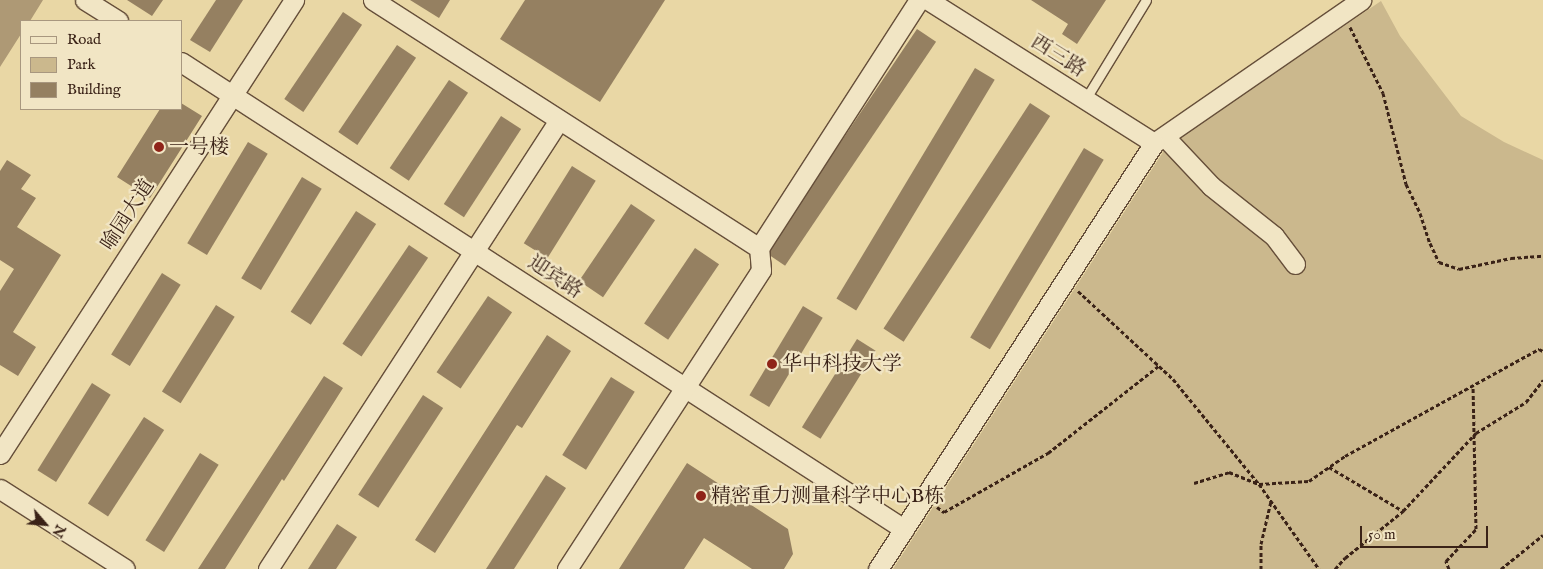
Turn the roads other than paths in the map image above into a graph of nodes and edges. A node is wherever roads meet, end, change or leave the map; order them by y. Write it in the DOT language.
graph roads {
  1 [pos="85,0"];
  2 [pos="294,0"];
  3 [pos="373,0"];
  4 [pos="919,0"];
  5 [pos="928,0"];
  6 [pos="1146,0"];
  7 [pos="1361,0"];
  8 [pos="116,20"];
  9 [pos="182,63"];
  10 [pos="232,95"];
  11 [pos="1085,100"];
  12 [pos="559,120"];
  13 [pos="1159,140"];
  14 [pos="759,248"];
  15 [pos="474,252"];
  16 [pos="1295,264"];
  17 [pos="685,388"];
  18 [pos="0,454"];
  19 [pos="0,488"];
  20 [pos="904,529"];
  21 [pos="125,569"];
  22 [pos="268,569"];
  23 [pos="568,569"];
  24 [pos="878,569"];
  1 -- 8 [label="street"];
  2 -- 10 [label="street, 喻园大道"];
  3 -- 12 [label="street"];
  4 -- 14 [label="street"];
  5 -- 11 [label="street, 西三路"];
  6 -- 11 [label="lane"];
  7 -- 13 [label="street"];
  9 -- 10 [label="street, 迎宾路"];
  10 -- 15 [label="street, 迎宾路"];
  10 -- 18 [label="street, 喻园大道"];
  11 -- 13 [label="street, 西三路"];
  12 -- 14 [label="street"];
  12 -- 15 [label="street"];
  13 -- 16 [label="street, 西三路"];
  13 -- 20 [label="street"];
  14 -- 17 [label="street"];
  15 -- 17 [label="street, 迎宾路"];
  15 -- 22 [label="street"];
  17 -- 20 [label="street, 迎宾路"];
  17 -- 23 [label="street"];
  19 -- 21 [label="street"];
  20 -- 24 [label="street"];
}
